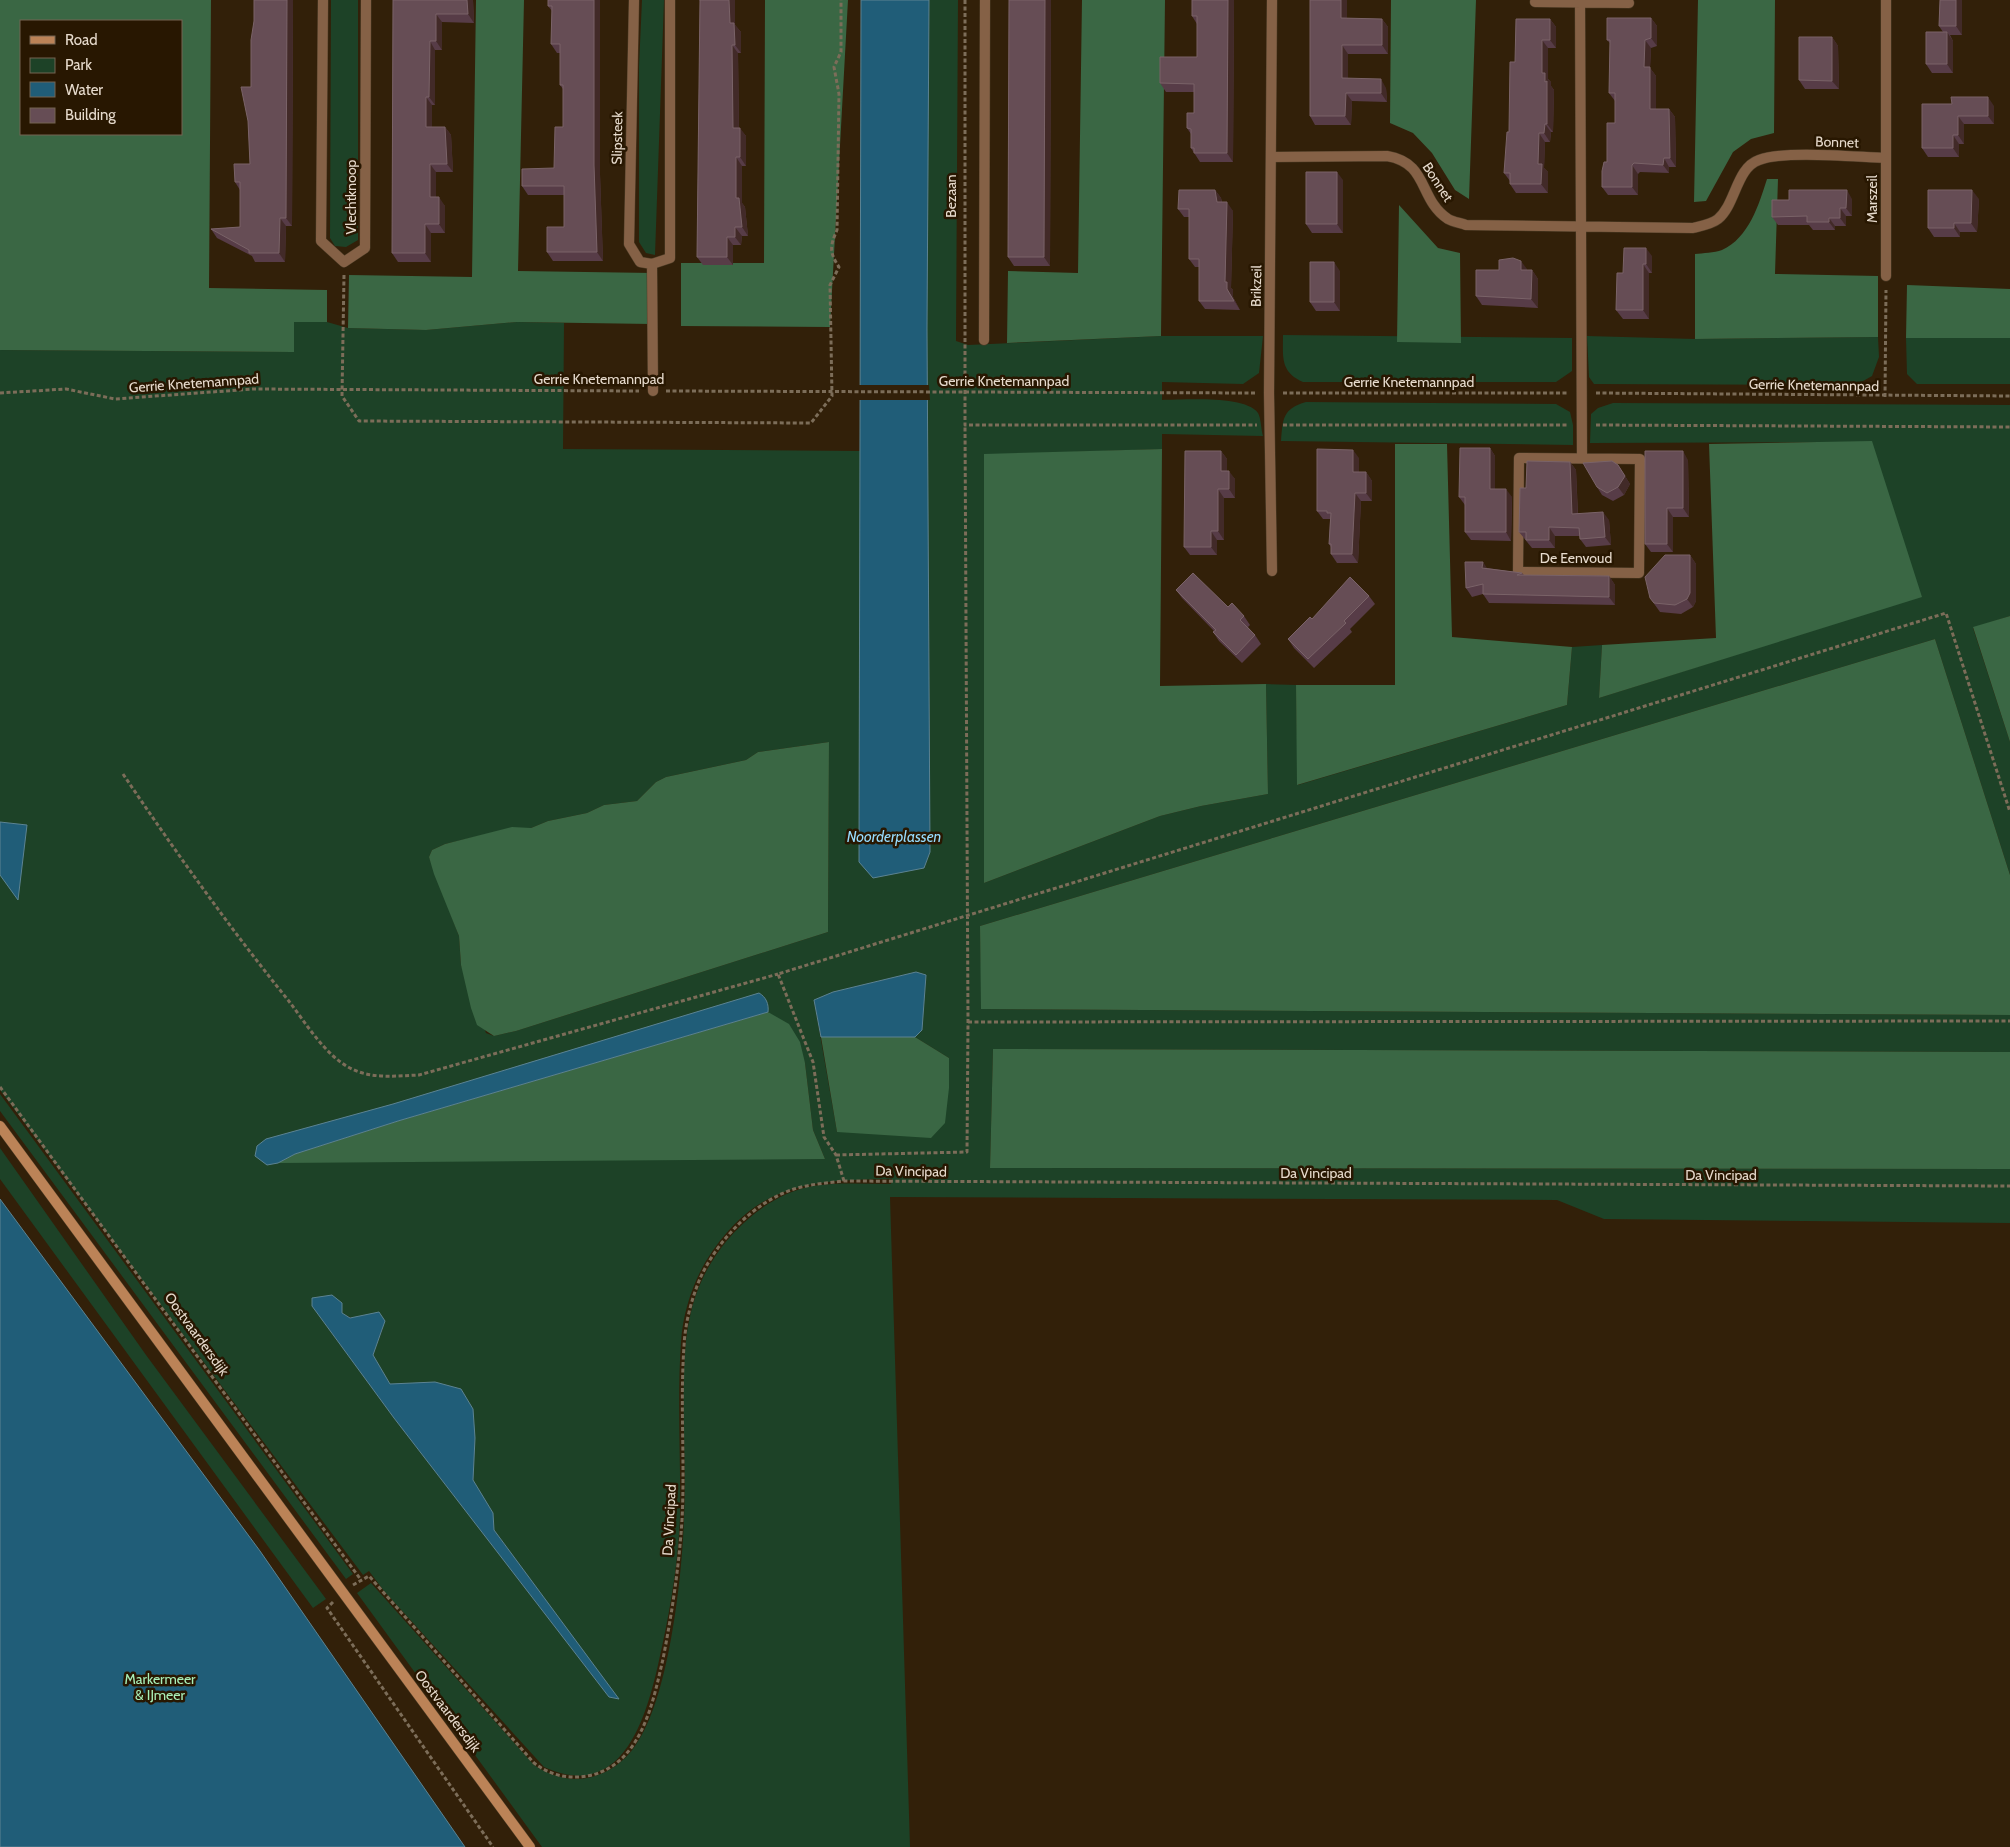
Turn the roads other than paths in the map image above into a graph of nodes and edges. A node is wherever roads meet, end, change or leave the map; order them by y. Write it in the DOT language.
graph roads {
  1 [pos="323,0"];
  2 [pos="366,0"];
  3 [pos="634,0"];
  4 [pos="670,0"];
  5 [pos="985,0"];
  6 [pos="1272,0"];
  7 [pos="1886,0"];
  8 [pos="1534,2"];
  9 [pos="1580,2"];
  10 [pos="1629,3"];
  11 [pos="1272,157"];
  12 [pos="1886,158"];
  13 [pos="1581,226"];
  14 [pos="652,264"];
  15 [pos="1886,276"];
  16 [pos="984,340"];
  17 [pos="654,391"];
  18 [pos="1582,458"];
  19 [pos="1272,572"];
  20 [pos="0,1126"];
  21 [pos="530,1847"];
  1 -- 2 [label="street, Vlechtknoop"];
  3 -- 14 [label="street, Slipsteek"];
  4 -- 14 [label="street"];
  5 -- 16 [label="street"];
  6 -- 11 [label="street, Brikzeil"];
  7 -- 12 [label="street, Marszeil"];
  8 -- 9 [label="street"];
  9 -- 10 [label="street"];
  9 -- 13 [label="street"];
  11 -- 13 [label="street, Bonnet"];
  11 -- 19 [label="street, Brikzeil"];
  12 -- 13 [label="street, Bonnet"];
  12 -- 15 [label="street, Marszeil"];
  13 -- 18 [label="street"];
  14 -- 17 [label="street"];
  18 -- 18 [label="street, De Eenvoud"];
  20 -- 21 [label="main road, Oostvaardersdijk"];
}
